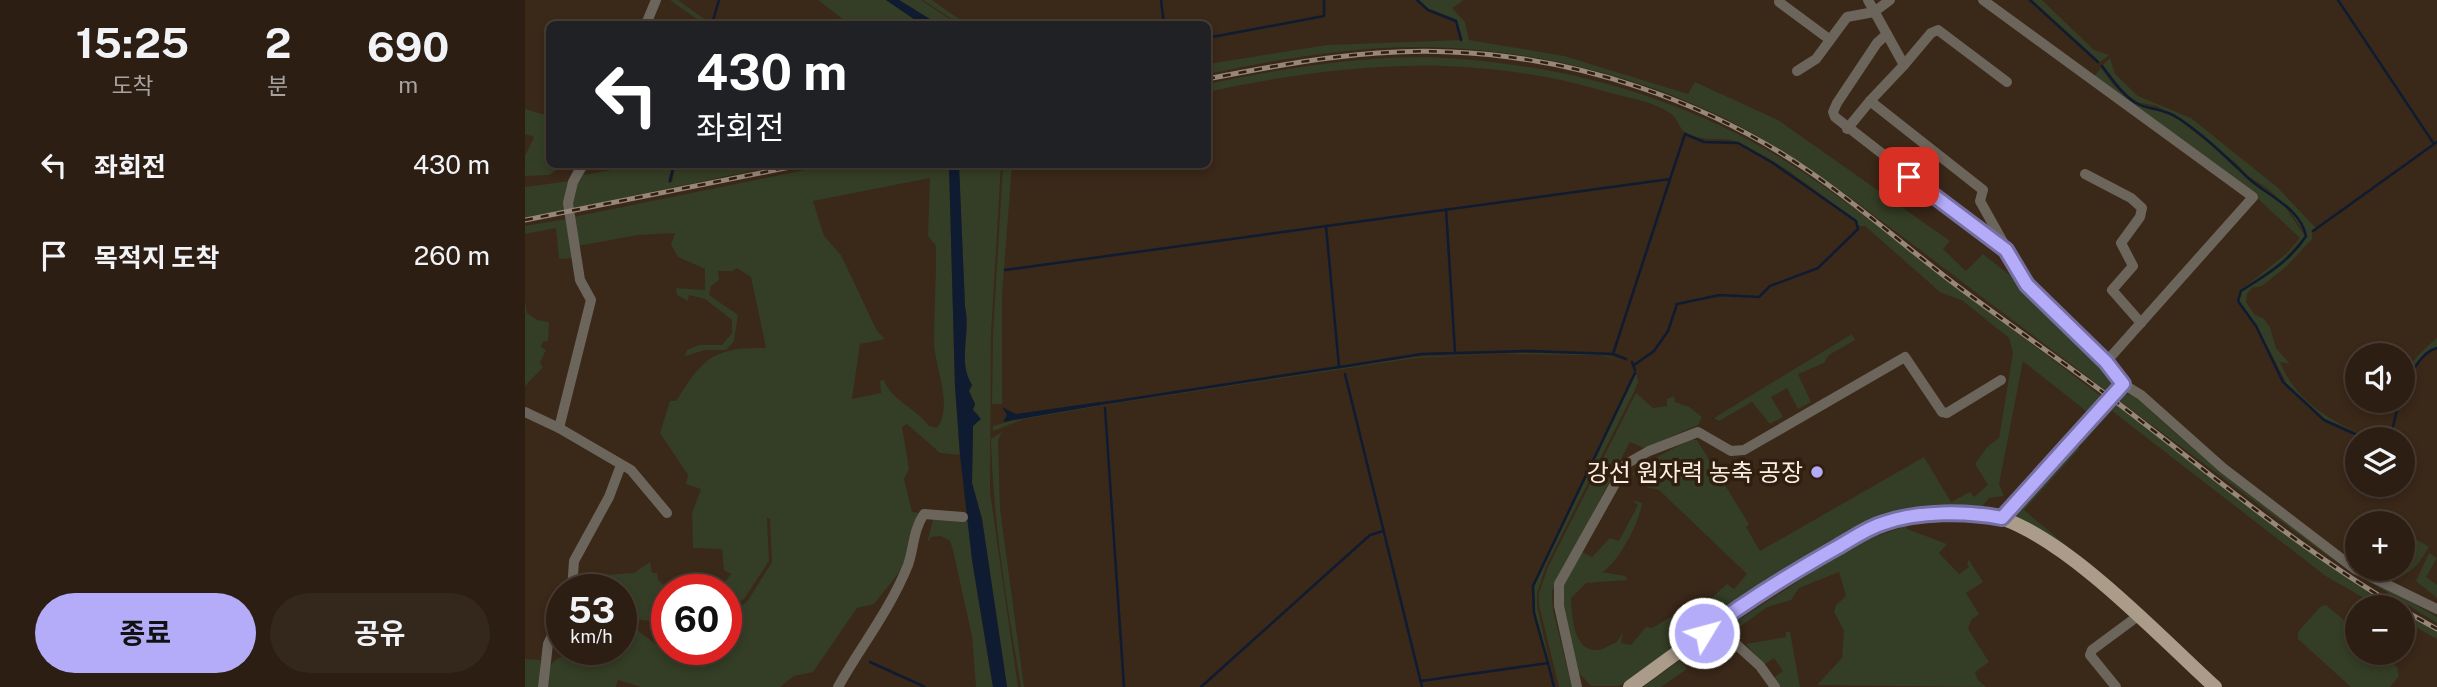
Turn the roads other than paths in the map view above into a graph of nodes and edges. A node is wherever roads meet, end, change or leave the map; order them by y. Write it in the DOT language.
graph roads {
  1 [pos="656,0"];
  2 [pos="1868,0"];
  3 [pos="1890,0"];
  4 [pos="1983,0"];
  5 [pos="1779,2"];
  6 [pos="1874,12"];
  7 [pos="647,21"];
  8 [pos="1887,34"];
  9 [pos="1829,39"];
  10 [pos="1904,65"];
  11 [pos="1797,71"];
  12 [pos="2007,82"];
  13 [pos="1870,101"];
  14 [pos="1847,129"];
  15 [pos="581,168"];
  16 [pos="2085,174"];
  17 [pos="2006,250"];
  18 [pos="2141,323"];
  19 [pos="2106,362"];
  20 [pos="2001,380"];
  21 [pos="2123,384"];
  22 [pos="525,412"];
  23 [pos="559,428"];
  24 [pos="621,465"];
  25 [pos="667,513"];
  26 [pos="963,517"];
  27 [pos="2002,518"];
  28 [pos="573,574"];
  29 [pos="2437,609"];
  30 [pos="2138,616"];
  31 [pos="1715,625"];
  32 [pos="546,661"];
  33 [pos="1577,684"];
  34 [pos="543,687"];
  35 [pos="838,687"];
  36 [pos="1587,687"];
  37 [pos="1630,687"];
  38 [pos="1775,687"];
  39 [pos="2116,687"];
  40 [pos="2215,687"];
  1 -- 7 [label="street"];
  2 -- 6 [label="street"];
  3 -- 6 [label="street"];
  4 -- 18 [label="street"];
  5 -- 9 [label="street"];
  6 -- 8 [label="street"];
  6 -- 9 [label="street"];
  8 -- 10 [label="street"];
  8 -- 14 [label="street"];
  9 -- 11 [label="street"];
  10 -- 12 [label="street"];
  10 -- 13 [label="street"];
  13 -- 14 [label="street"];
  13 -- 17 [label="street"];
  14 -- 17 [label="street"];
  15 -- 23 [label="street"];
  16 -- 18 [label="street"];
  17 -- 19 [label="street"];
  18 -- 19 [label="street"];
  19 -- 21 [label="street"];
  20 -- 33 [label="street"];
  21 -- 27 [label="street"];
  21 -- 29 [label="street"];
  22 -- 23 [label="street"];
  23 -- 24 [label="street"];
  24 -- 25 [label="street"];
  24 -- 28 [label="street"];
  26 -- 35 [label="street"];
  27 -- 30 [label="main road"];
  27 -- 31 [label="main road"];
  30 -- 39 [label="street"];
  30 -- 40 [label="main road"];
  31 -- 37 [label="main road"];
  31 -- 38 [label="street"];
  32 -- 34 [label="street"];
  33 -- 36 [label="street"];
}
